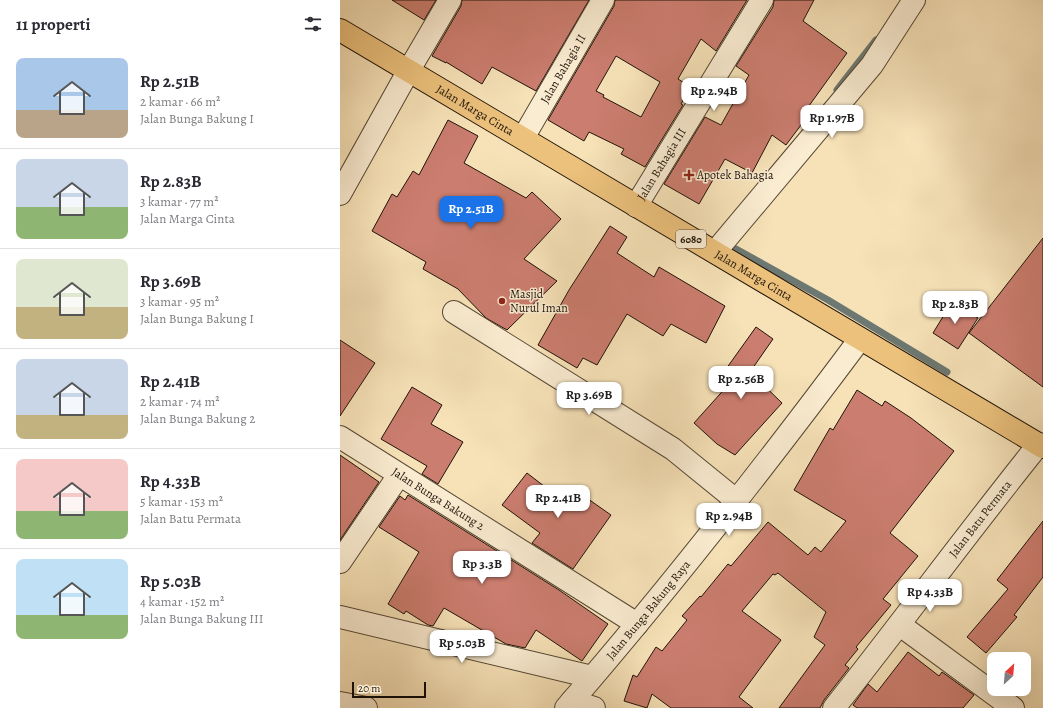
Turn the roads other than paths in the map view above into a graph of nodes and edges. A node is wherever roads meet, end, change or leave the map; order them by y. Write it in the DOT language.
graph roads {
  1 [pos="450,0"];
  2 [pos="603,0"];
  3 [pos="762,0"];
  4 [pos="914,0"];
  5 [pos="340,30"];
  6 [pos="409,70"];
  7 [pos="523,138"];
  8 [pos="340,194"];
  9 [pos="636,206"];
  10 [pos="715,252"];
  11 [pos="454,312"];
  12 [pos="860,339"];
  13 [pos="340,437"];
  14 [pos="1041,446"];
  15 [pos="399,475"];
  16 [pos="736,501"];
  17 [pos="340,562"];
  18 [pos="340,617"];
  19 [pos="637,624"];
  20 [pos="900,624"];
  21 [pos="592,677"];
  22 [pos="569,705"];
  23 [pos="594,708"];
  24 [pos="834,708"];
  25 [pos="1013,708"];
  1 -- 6 [label="street"];
  2 -- 7 [label="street, Jalan Bahagia II"];
  3 -- 9 [label="street, Jalan Bahagia III"];
  4 -- 10 [label="street"];
  5 -- 6 [label="main road, Jalan Marga Cinta / 6080"];
  6 -- 7 [label="main road, Jalan Marga Cinta / 6080"];
  6 -- 8 [label="street"];
  7 -- 9 [label="main road, Jalan Marga Cinta / 6080"];
  9 -- 10 [label="main road, Jalan Marga Cinta / 6080"];
  10 -- 12 [label="main road, Jalan Marga Cinta / 6080"];
  11 -- 16 [label="street"];
  12 -- 14 [label="main road, Jalan Marga Cinta / 6080"];
  12 -- 16 [label="street, Jalan Bunga Bakung Raya"];
  13 -- 15 [label="street, Jalan Bunga Bakung 2"];
  14 -- 20 [label="street, Jalan Batu Permata"];
  15 -- 17 [label="street"];
  15 -- 19 [label="street, Jalan Bunga Bakung 2"];
  16 -- 19 [label="street, Jalan Bunga Bakung Raya"];
  18 -- 21 [label="street"];
  19 -- 21 [label="street, Jalan Bunga Bakung Raya"];
  20 -- 24 [label="street, Jalan Batu Permata"];
  20 -- 25 [label="street"];
  21 -- 22 [label="street, Jalan Bunga Bakung Raya"];
  22 -- 23 [label="street"];
}
